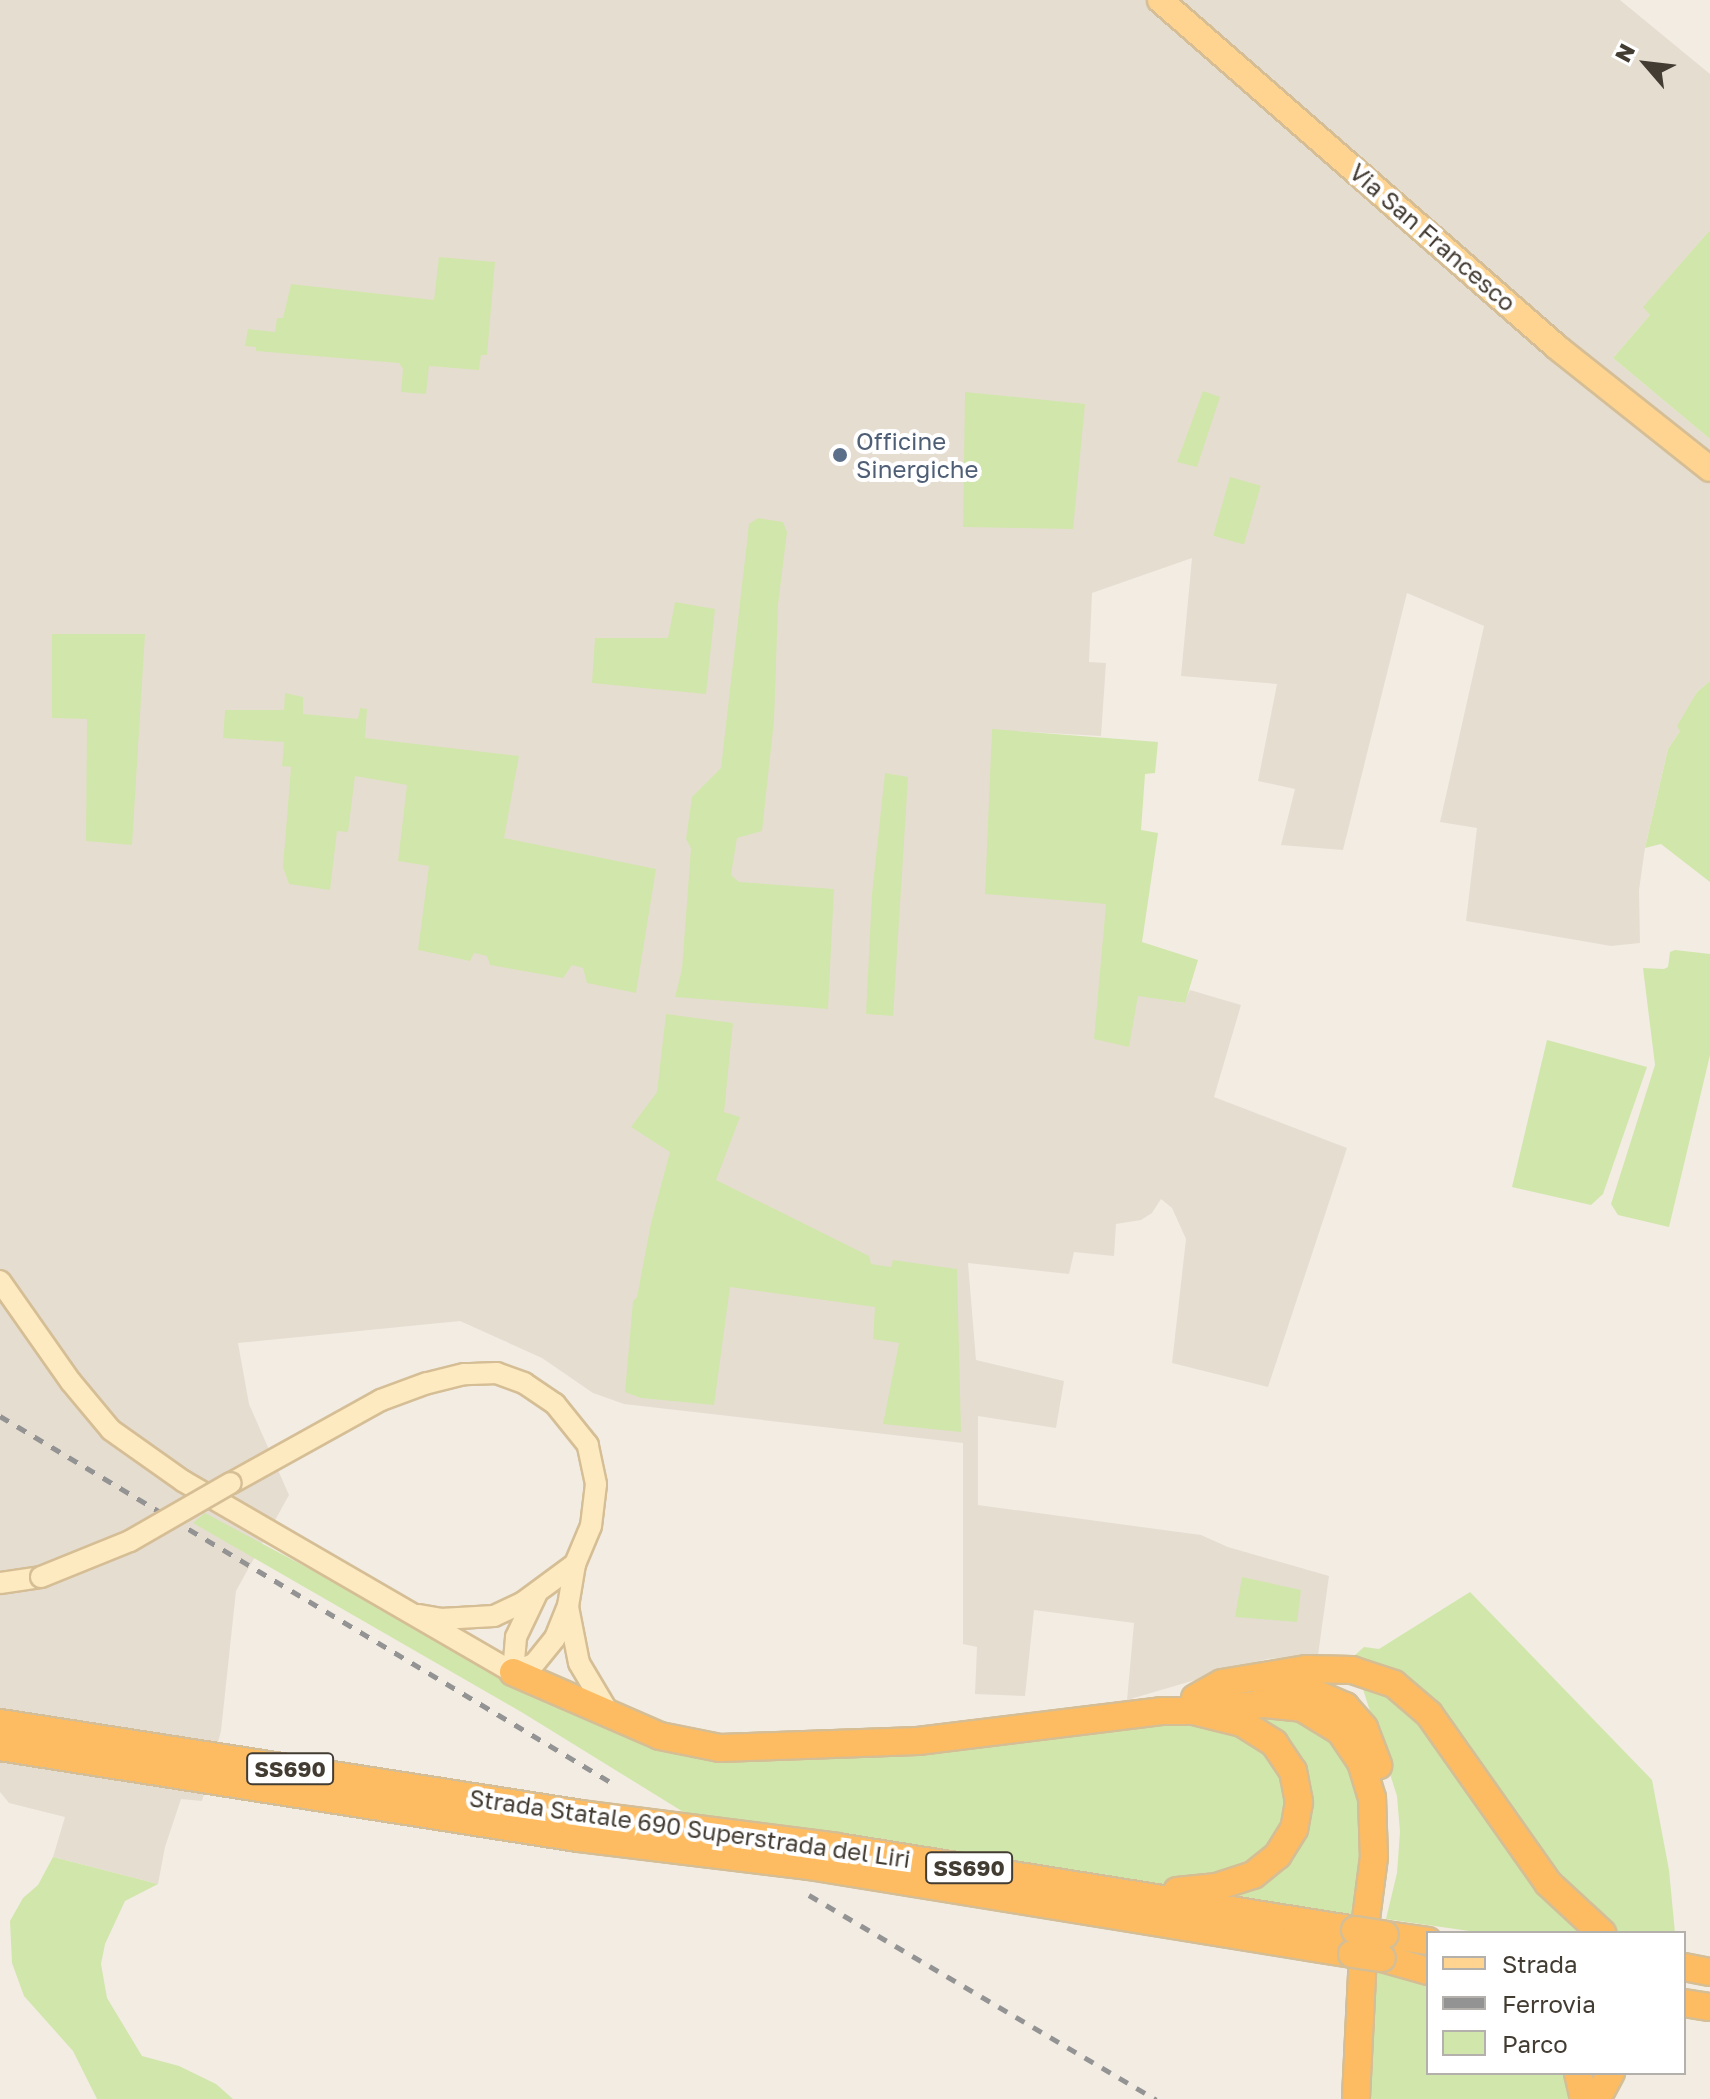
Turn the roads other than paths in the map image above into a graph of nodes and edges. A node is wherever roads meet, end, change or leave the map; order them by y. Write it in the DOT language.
graph roads {
  1 [pos="1160,0"];
  2 [pos="1710,469"];
  3 [pos="0,1281"];
  4 [pos="575,1564"];
  5 [pos="0,1583"];
  6 [pos="538,1591"];
  7 [pos="568,1606"];
  8 [pos="408,1613"];
  9 [pos="513,1672"];
  10 [pos="1194,1705"];
  11 [pos="611,1717"];
  12 [pos="0,1723"];
  13 [pos="0,1747"];
  14 [pos="579,1826"];
  15 [pos="1086,1886"];
  16 [pos="1600,1931"];
  17 [pos="1426,1941"];
  18 [pos="1384,1946"];
  19 [pos="1357,1954"];
  20 [pos="1426,1963"];
  21 [pos="1686,1967"];
  22 [pos="1426,1970"];
  23 [pos="1710,1972"];
  24 [pos="1686,1979"];
  25 [pos="1710,1983"];
  26 [pos="1686,2003"];
  27 [pos="1710,2007"];
  28 [pos="1710,2020"];
  29 [pos="1686,2021"];
  30 [pos="1578,2075"];
  31 [pos="1610,2075"];
  32 [pos="1356,2099"];
  33 [pos="1584,2099"];
  34 [pos="1597,2099"];
  1 -- 2 [label="main road, Via San Francesco"];
  3 -- 8 [label="street"];
  4 -- 5 [label="street, bridge"];
  4 -- 6 [label="street"];
  4 -- 7 [label="street"];
  6 -- 8 [label="street"];
  6 -- 9 [label="street"];
  7 -- 9 [label="street"];
  7 -- 11 [label="street"];
  8 -- 9 [label="street"];
  9 -- 11 [label="highway"];
  10 -- 11 [label="highway"];
  10 -- 15 [label="highway"];
  10 -- 16 [label="highway"];
  10 -- 19 [label="highway"];
  12 -- 14 [label="highway, Strada Statale 690 Superstrada del Liri / SS690"];
  13 -- 14 [label="highway, Strada Statale 690 Superstrada del Liri / SS690"];
  14 -- 15 [label="highway, Strada Statale 690 Superstrada del Liri / SS690"];
  14 -- 19 [label="highway, Strada Statale 690 Superstrada del Liri / SS690"];
  15 -- 19 [label="highway, Strada Statale 690 Superstrada del Liri / SS690"];
  17 -- 18 [label="highway, Strada Statale 690 Superstrada del Liri / SS690"];
  18 -- 19 [label="highway, Strada Statale 690 Superstrada del Liri / SS690, bridge"];
  18 -- 20 [label="highway, Strada Statale 690 Superstrada del Liri / SS690"];
  18 -- 22 [label="highway"];
  19 -- 32 [label="highway"];
  21 -- 23 [label="highway"];
  24 -- 25 [label="highway"];
  26 -- 27 [label="highway"];
  28 -- 29 [label="highway"];
  30 -- 33 [label="highway"];
  31 -- 34 [label="highway"];
}
